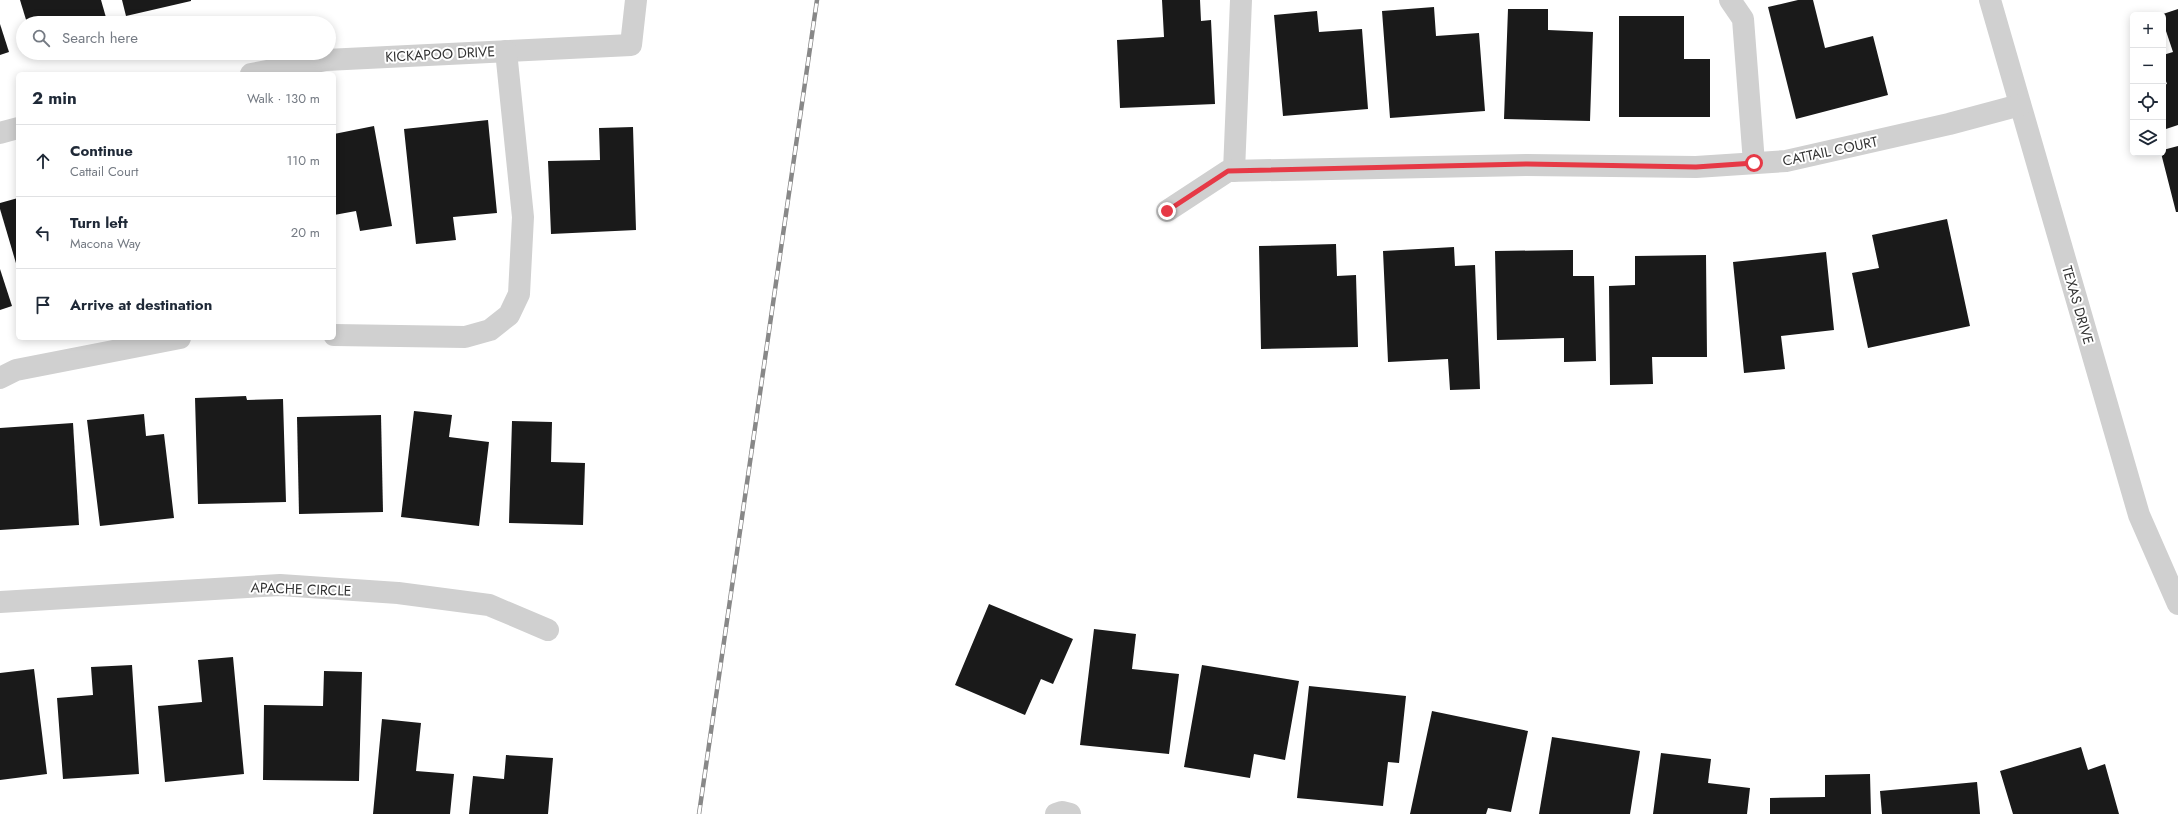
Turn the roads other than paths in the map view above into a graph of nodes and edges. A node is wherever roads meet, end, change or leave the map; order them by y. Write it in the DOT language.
graph roads {
  1 [pos="636,0"];
  2 [pos="1241,0"];
  3 [pos="1730,0"];
  4 [pos="1990,0"];
  5 [pos="506,51"];
  6 [pos="326,60"];
  7 [pos="336,60"];
  8 [pos="262,72"];
  9 [pos="2020,105"];
  10 [pos="16,129"];
  11 [pos="0,133"];
  12 [pos="1754,163"];
  13 [pos="1231,171"];
  14 [pos="1167,211"];
  15 [pos="336,334"];
  16 [pos="170,340"];
  17 [pos="0,378"];
  18 [pos="0,602"];
  19 [pos="2178,604"];
  20 [pos="548,630"];
  21 [pos="1056,814"];
  22 [pos="1070,814"];
  1 -- 5 [label="street, KICKAPOO DRIVE"];
  2 -- 13 [label="street"];
  3 -- 12 [label="street"];
  4 -- 9 [label="street, TEXAS DRIVE"];
  5 -- 7 [label="street, KICKAPOO DRIVE"];
  5 -- 15 [label="street"];
  6 -- 8 [label="street, KICKAPOO DRIVE"];
  9 -- 12 [label="street, CATTAIL COURT"];
  9 -- 19 [label="street, TEXAS DRIVE"];
  10 -- 11 [label="street"];
  12 -- 13 [label="street, CATTAIL COURT"];
  13 -- 14 [label="street"];
  16 -- 17 [label="street"];
  18 -- 20 [label="street, APACHE CIRCLE"];
  21 -- 22 [label="street"];
}
